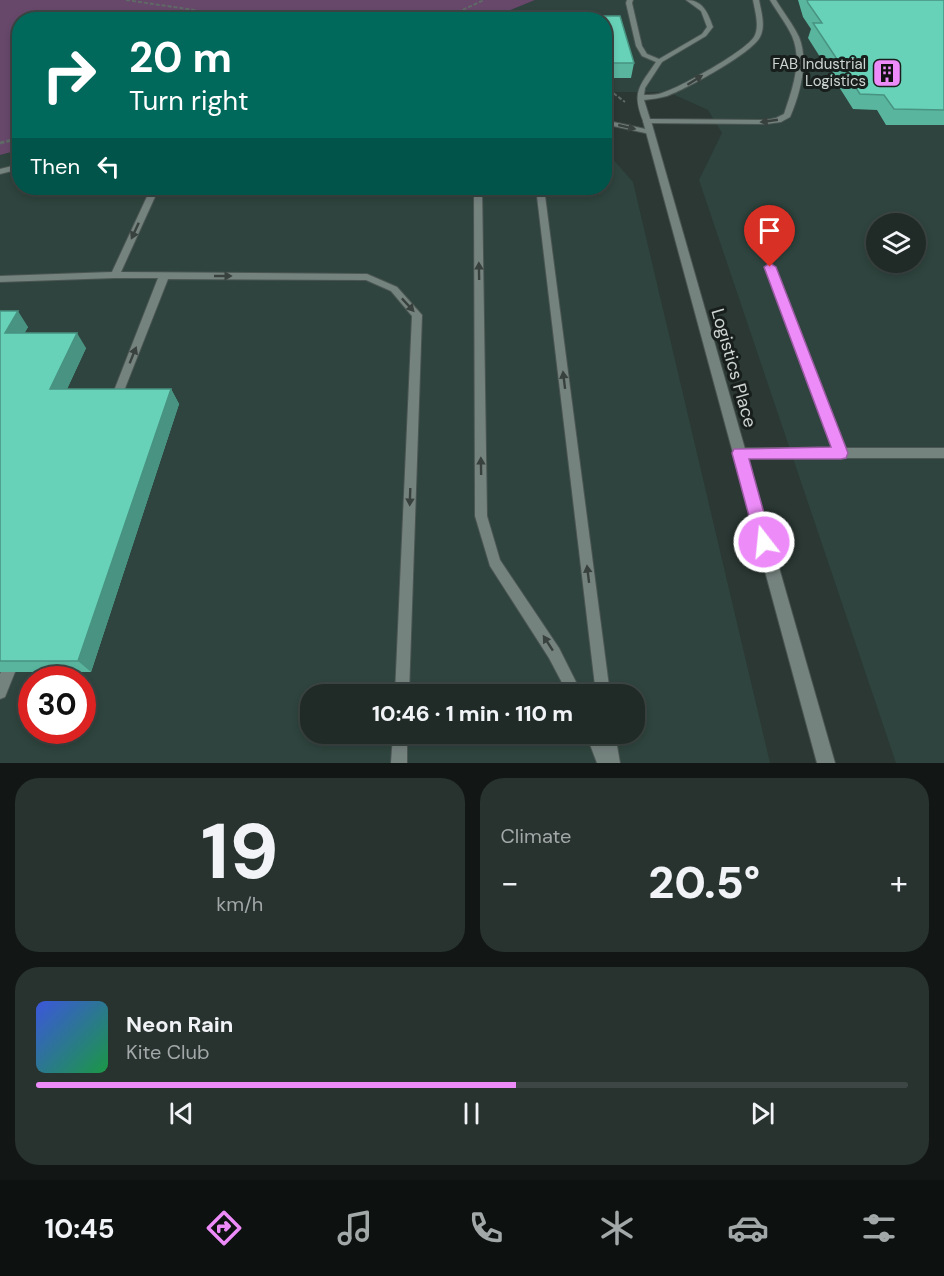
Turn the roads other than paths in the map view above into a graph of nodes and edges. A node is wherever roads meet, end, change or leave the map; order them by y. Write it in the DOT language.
graph roads {
  1 [pos="630,0"];
  2 [pos="689,0"];
  3 [pos="756,0"];
  4 [pos="773,0"];
  5 [pos="660,61"];
  6 [pos="640,98"];
  7 [pos="612,123"];
  8 [pos="649,127"];
  9 [pos="152,195"];
  10 [pos="478,195"];
  11 [pos="541,195"];
  12 [pos="770,267"];
  13 [pos="115,275"];
  14 [pos="164,276"];
  15 [pos="0,279"];
  16 [pos="112,409"];
  17 [pos="740,453"];
  18 [pos="841,453"];
  19 [pos="944,453"];
  20 [pos="12,662"];
  21 [pos="402,684"];
  22 [pos="570,684"];
  23 [pos="602,684"];
  24 [pos="0,692"];
  25 [pos="400,744"];
  26 [pos="597,744"];
  27 [pos="609,744"];
  28 [pos="399,763"];
  29 [pos="605,763"];
  30 [pos="612,763"];
  31 [pos="826,763"];
  1 -- 5 [label="lane"];
  2 -- 5 [label="lane"];
  6 -- 3 [label="lane, one-way"];
  4 -- 8 [label="lane, one-way"];
  5 -- 6 [label="lane"];
  6 -- 8 [label="lane"];
  7 -- 8 [label="lane, one-way"];
  8 -- 17 [label="street, Logistics Place"];
  9 -- 13 [label="lane, one-way"];
  22 -- 10 [label="lane, one-way"];
  23 -- 11 [label="lane, one-way"];
  12 -- 18 [label="lane"];
  13 -- 14 [label="lane"];
  13 -- 15 [label="lane"];
  16 -- 14 [label="lane, one-way"];
  14 -- 21 [label="lane, one-way"];
  17 -- 18 [label="lane"];
  17 -- 31 [label="street, Logistics Place"];
  18 -- 19 [label="lane"];
  20 -- 24 [label="lane"];
  25 -- 28 [label="lane"];
  26 -- 29 [label="lane"];
  27 -- 30 [label="lane"];
}
